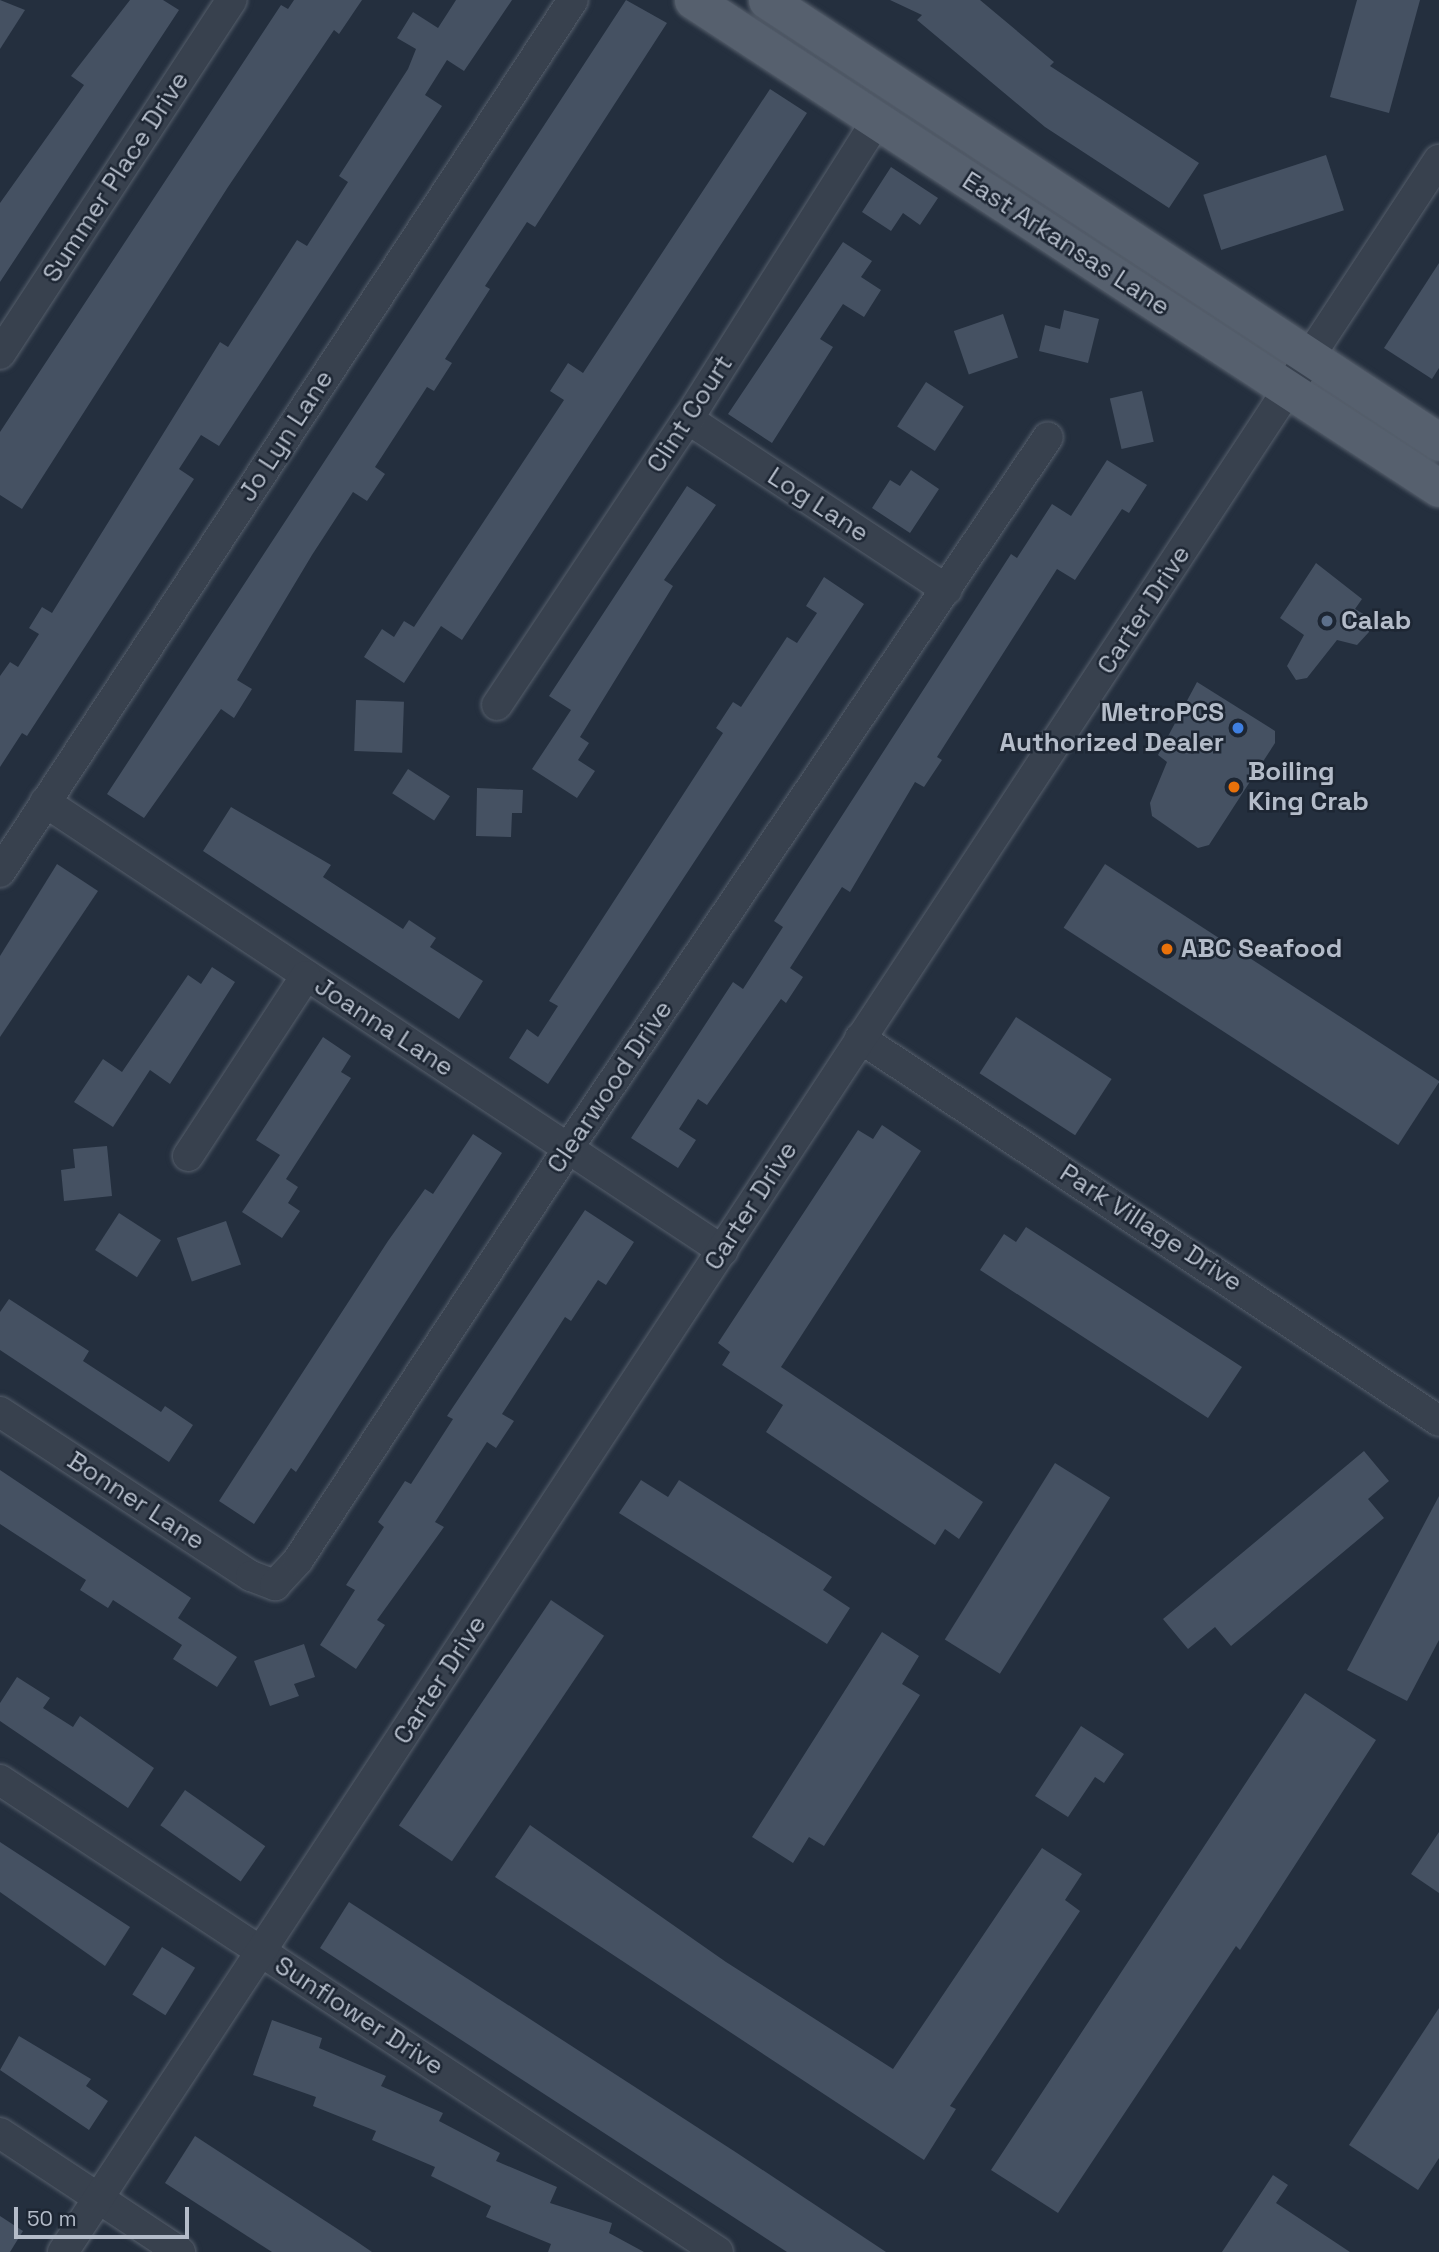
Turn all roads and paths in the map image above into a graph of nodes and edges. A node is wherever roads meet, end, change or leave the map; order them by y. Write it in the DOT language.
graph roads {
  1 [pos="232,0"];
  2 [pos="573,0"];
  3 [pos="693,0"];
  4 [pos="767,0"];
  5 [pos="878,119"];
  6 [pos="1439,160"];
  7 [pos="0,354"];
  8 [pos="1311,357"];
  9 [pos="1289,390"];
  10 [pos="688,419"];
  11 [pos="1048,437"];
  12 [pos="1439,442"];
  13 [pos="1439,488"];
  14 [pos="947,590"];
  15 [pos="497,705"];
  16 [pos="45,802"];
  17 [pos="0,872"];
  18 [pos="306,976"];
  19 [pos="860,1038"];
  20 [pos="569,1147"];
  21 [pos="188,1156"];
  22 [pos="723,1251"];
  23 [pos="0,1412"];
  24 [pos="1439,1421"];
  25 [pos="275,1586"];
  26 [pos="0,1780"];
  27 [pos="262,1953"];
  28 [pos="0,2133"];
  29 [pos="99,2198"];
  30 [pos="64,2252"];
  31 [pos="180,2252"];
  32 [pos="718,2252"];
  1 -- 7 [label="street, Summer Place Drive"];
  2 -- 16 [label="street, Jo Lyn Lane"];
  3 -- 5 [label="main road, East Arkansas Lane"];
  4 -- 8 [label="main road, East Arkansas Lane"];
  5 -- 9 [label="main road, East Arkansas Lane"];
  5 -- 10 [label="street, Clint Court"];
  6 -- 8 [label="street, Carter Drive"];
  8 -- 9 [label="street, Carter Drive"];
  8 -- 12 [label="main road, East Arkansas Lane"];
  9 -- 13 [label="main road, East Arkansas Lane"];
  9 -- 19 [label="street, Carter Drive"];
  10 -- 14 [label="street, Log Lane"];
  10 -- 15 [label="street, Clint Court"];
  11 -- 14 [label="street, Clearwood Drive"];
  14 -- 20 [label="street, Clearwood Drive"];
  16 -- 17 [label="street, Jo Lyn Lane"];
  16 -- 18 [label="street, Joanna Lane"];
  18 -- 20 [label="street, Joanna Lane"];
  18 -- 21 [label="street"];
  19 -- 22 [label="street, Carter Drive"];
  19 -- 24 [label="street, Park Village Drive"];
  20 -- 22 [label="street, Joanna Lane"];
  20 -- 25 [label="street, Clearwood Drive"];
  22 -- 27 [label="street, Carter Drive"];
  23 -- 25 [label="street, Bonner Lane"];
  26 -- 27 [label="street, Sunflower Drive"];
  27 -- 29 [label="street, Carter Drive"];
  27 -- 32 [label="street, Sunflower Drive"];
  28 -- 29 [label="street"];
  29 -- 30 [label="street, Carter Drive"];
  29 -- 31 [label="street"];
}
